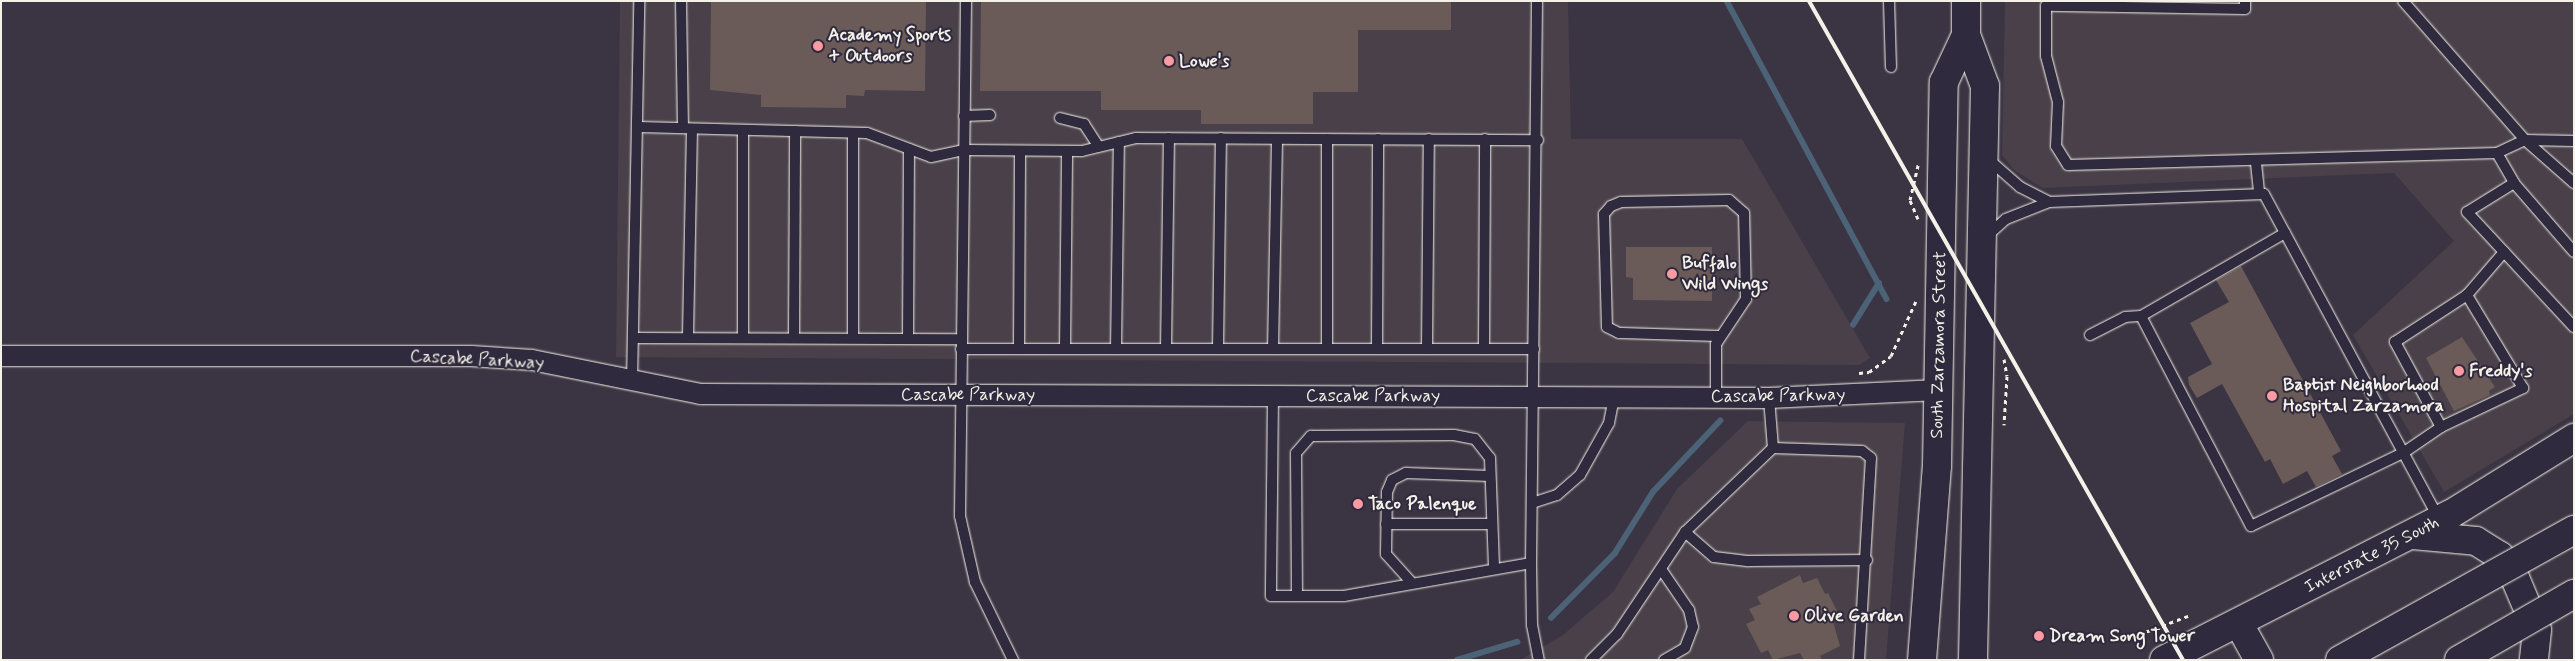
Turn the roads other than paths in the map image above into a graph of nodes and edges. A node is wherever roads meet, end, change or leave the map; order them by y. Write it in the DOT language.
graph roads {
  1 [pos="639,1"];
  2 [pos="681,1"];
  3 [pos="966,1"];
  4 [pos="1537,1"];
  5 [pos="1889,1"];
  6 [pos="1966,1"];
  7 [pos="2245,1"];
  8 [pos="2403,1"];
  9 [pos="2046,4"];
  10 [pos="1966,35"];
  11 [pos="1891,67"];
  12 [pos="990,115"];
  13 [pos="964,116"];
  14 [pos="1060,118"];
  15 [pos="639,127"];
  16 [pos="687,129"];
  17 [pos="743,130"];
  18 [pos="796,131"];
  19 [pos="853,133"];
  20 [pos="1169,138"];
  21 [pos="1221,138"];
  22 [pos="1277,138"];
  23 [pos="1327,138"];
  24 [pos="1378,139"];
  25 [pos="1429,139"];
  26 [pos="1485,140"];
  27 [pos="1538,140"];
  28 [pos="2525,140"];
  29 [pos="2574,141"];
  30 [pos="1119,142"];
  31 [pos="1099,147"];
  32 [pos="909,149"];
  33 [pos="964,150"];
  34 [pos="1020,151"];
  35 [pos="1067,151"];
  36 [pos="2497,153"];
  37 [pos="1983,155"];
  38 [pos="2256,163"];
  39 [pos="2514,183"];
  40 [pos="2574,183"];
  41 [pos="2258,194"];
  42 [pos="2049,202"];
  43 [pos="2285,233"];
  44 [pos="1982,241"];
  45 [pos="2504,252"];
  46 [pos="2574,252"];
  47 [pos="2467,295"];
  48 [pos="2141,316"];
  49 [pos="2574,327"];
  50 [pos="2090,335"];
  51 [pos="688,336"];
  52 [pos="1720,336"];
  53 [pos="743,337"];
  54 [pos="633,338"];
  55 [pos="794,338"];
  56 [pos="853,338"];
  57 [pos="908,338"];
  58 [pos="961,344"];
  59 [pos="1019,349"];
  60 [pos="1066,349"];
  61 [pos="1116,349"];
  62 [pos="1166,349"];
  63 [pos="1218,349"];
  64 [pos="1273,349"];
  65 [pos="1327,349"];
  66 [pos="1377,349"];
  67 [pos="1427,349"];
  68 [pos="1484,349"];
  69 [pos="1534,349"];
  70 [pos="1,356"];
  71 [pos="632,382"];
  72 [pos="1939,390"];
  73 [pos="960,395"];
  74 [pos="1273,396"];
  75 [pos="1532,397"];
  76 [pos="1614,398"];
  77 [pos="1716,398"];
  78 [pos="1769,398"];
  79 [pos="2441,427"];
  80 [pos="2574,438"];
  81 [pos="1773,448"];
  82 [pos="2403,453"];
  83 [pos="1490,476"];
  84 [pos="1532,503"];
  85 [pos="2439,520"];
  86 [pos="1386,524"];
  87 [pos="1491,524"];
  88 [pos="2574,530"];
  89 [pos="1685,532"];
  90 [pos="2411,534"];
  91 [pos="1867,560"];
  92 [pos="1532,563"];
  93 [pos="1494,568"];
  94 [pos="1661,569"];
  95 [pos="1412,583"];
  96 [pos="2574,594"];
  97 [pos="1297,596"];
  98 [pos="2238,624"];
  99 [pos="1013,660"];
  100 [pos="1539,660"];
  101 [pos="1591,660"];
  102 [pos="1664,660"];
  103 [pos="1859,660"];
  104 [pos="1922,660"];
  105 [pos="1973,660"];
  106 [pos="2164,660"];
  107 [pos="2259,660"];
  108 [pos="2340,660"];
  109 [pos="2459,660"];
  110 [pos="2534,660"];
  1 -- 15 [label="lane"];
  2 -- 16 [label="lane"];
  3 -- 13 [label="lane"];
  4 -- 27 [label="lane"];
  5 -- 11 [label="lane"];
  6 -- 10 [label="main road, South Zarzamora Street"];
  7 -- 9 [label="lane"];
  8 -- 28 [label="lane"];
  9 -- 38 [label="lane"];
  10 -- 37 [label="main road, South Zarzamora Street"];
  10 -- 72 [label="main road, South Zarzamora Street"];
  12 -- 13 [label="lane"];
  13 -- 33 [label="lane"];
  14 -- 31 [label="lane"];
  15 -- 16 [label="lane"];
  15 -- 54 [label="lane"];
  16 -- 17 [label="lane"];
  16 -- 51 [label="lane"];
  17 -- 18 [label="lane"];
  17 -- 53 [label="lane"];
  18 -- 19 [label="lane"];
  18 -- 55 [label="lane"];
  19 -- 32 [label="lane"];
  19 -- 56 [label="lane"];
  20 -- 21 [label="lane"];
  20 -- 30 [label="lane"];
  20 -- 62 [label="lane"];
  21 -- 22 [label="lane"];
  21 -- 63 [label="lane"];
  22 -- 23 [label="lane"];
  22 -- 64 [label="lane"];
  23 -- 24 [label="lane"];
  23 -- 65 [label="lane"];
  24 -- 25 [label="lane"];
  24 -- 66 [label="lane"];
  25 -- 26 [label="lane"];
  25 -- 67 [label="lane"];
  26 -- 27 [label="lane"];
  26 -- 68 [label="lane"];
  27 -- 69 [label="lane"];
  28 -- 29 [label="lane"];
  28 -- 36 [label="lane"];
  28 -- 40 [label="lane"];
  30 -- 31 [label="lane"];
  30 -- 61 [label="lane"];
  31 -- 35 [label="lane"];
  32 -- 33 [label="lane"];
  32 -- 57 [label="lane"];
  33 -- 34 [label="lane"];
  33 -- 58 [label="lane"];
  34 -- 35 [label="lane"];
  34 -- 59 [label="lane"];
  35 -- 60 [label="lane"];
  36 -- 38 [label="lane"];
  36 -- 39 [label="lane"];
  37 -- 42 [label="lane"];
  37 -- 44 [label="main road, South Zarzamora Street"];
  38 -- 41 [label="lane"];
  39 -- 45 [label="lane"];
  39 -- 46 [label="lane"];
  41 -- 42 [label="lane"];
  41 -- 43 [label="lane"];
  42 -- 44 [label="lane"];
  43 -- 48 [label="lane"];
  43 -- 82 [label="lane"];
  44 -- 105 [label="main road, South Zarzamora Street"];
  45 -- 47 [label="lane"];
  45 -- 49 [label="lane"];
  47 -- 79 [label="lane"];
  47 -- 79 [label="lane"];
  48 -- 50 [label="lane"];
  48 -- 82 [label="lane"];
  51 -- 53 [label="lane"];
  51 -- 54 [label="lane"];
  52 -- 52 [label="lane"];
  52 -- 77 [label="lane"];
  53 -- 55 [label="lane"];
  54 -- 71 [label="lane"];
  55 -- 56 [label="lane"];
  56 -- 57 [label="lane"];
  57 -- 58 [label="lane"];
  58 -- 59 [label="lane"];
  58 -- 73 [label="lane"];
  59 -- 60 [label="lane"];
  60 -- 61 [label="lane"];
  61 -- 62 [label="lane"];
  62 -- 63 [label="lane"];
  63 -- 64 [label="lane"];
  64 -- 65 [label="lane"];
  65 -- 66 [label="lane"];
  66 -- 67 [label="lane"];
  67 -- 68 [label="lane"];
  68 -- 69 [label="lane"];
  69 -- 75 [label="lane"];
  70 -- 71 [label="street, Cascabe Parkway"];
  71 -- 73 [label="street, Cascabe Parkway"];
  72 -- 78 [label="street, Cascabe Parkway"];
  72 -- 104 [label="main road, South Zarzamora Street"];
  73 -- 74 [label="street, Cascabe Parkway"];
  73 -- 99 [label="lane"];
  74 -- 75 [label="street, Cascabe Parkway"];
  74 -- 97 [label="lane"];
  75 -- 76 [label="street, Cascabe Parkway"];
  75 -- 84 [label="lane"];
  76 -- 77 [label="street, Cascabe Parkway"];
  76 -- 84 [label="lane"];
  77 -- 78 [label="street, Cascabe Parkway"];
  78 -- 81 [label="lane"];
  79 -- 82 [label="lane"];
  80 -- 85 [label="main road, Interstate 35 South"];
  81 -- 89 [label="lane"];
  81 -- 91 [label="lane"];
  82 -- 85 [label="lane"];
  83 -- 86 [label="lane"];
  83 -- 87 [label="lane"];
  83 -- 97 [label="lane"];
  84 -- 92 [label="lane"];
  85 -- 90 [label="main road, Interstate 35 South"];
  86 -- 87 [label="lane"];
  86 -- 95 [label="lane"];
  87 -- 93 [label="lane"];
  88 -- 108 [label="main road, bridge"];
  89 -- 91 [label="lane"];
  89 -- 94 [label="lane"];
  90 -- 98 [label="main road, Interstate 35 South"];
  90 -- 110 [label="main road"];
  91 -- 103 [label="lane"];
  92 -- 93 [label="lane"];
  92 -- 100 [label="lane"];
  93 -- 95 [label="lane"];
  94 -- 101 [label="lane"];
  94 -- 102 [label="lane"];
  95 -- 97 [label="lane"];
  96 -- 109 [label="main road, bridge"];
  98 -- 106 [label="main road, Interstate 35 South"];
  98 -- 107 [label="main road"];
}
